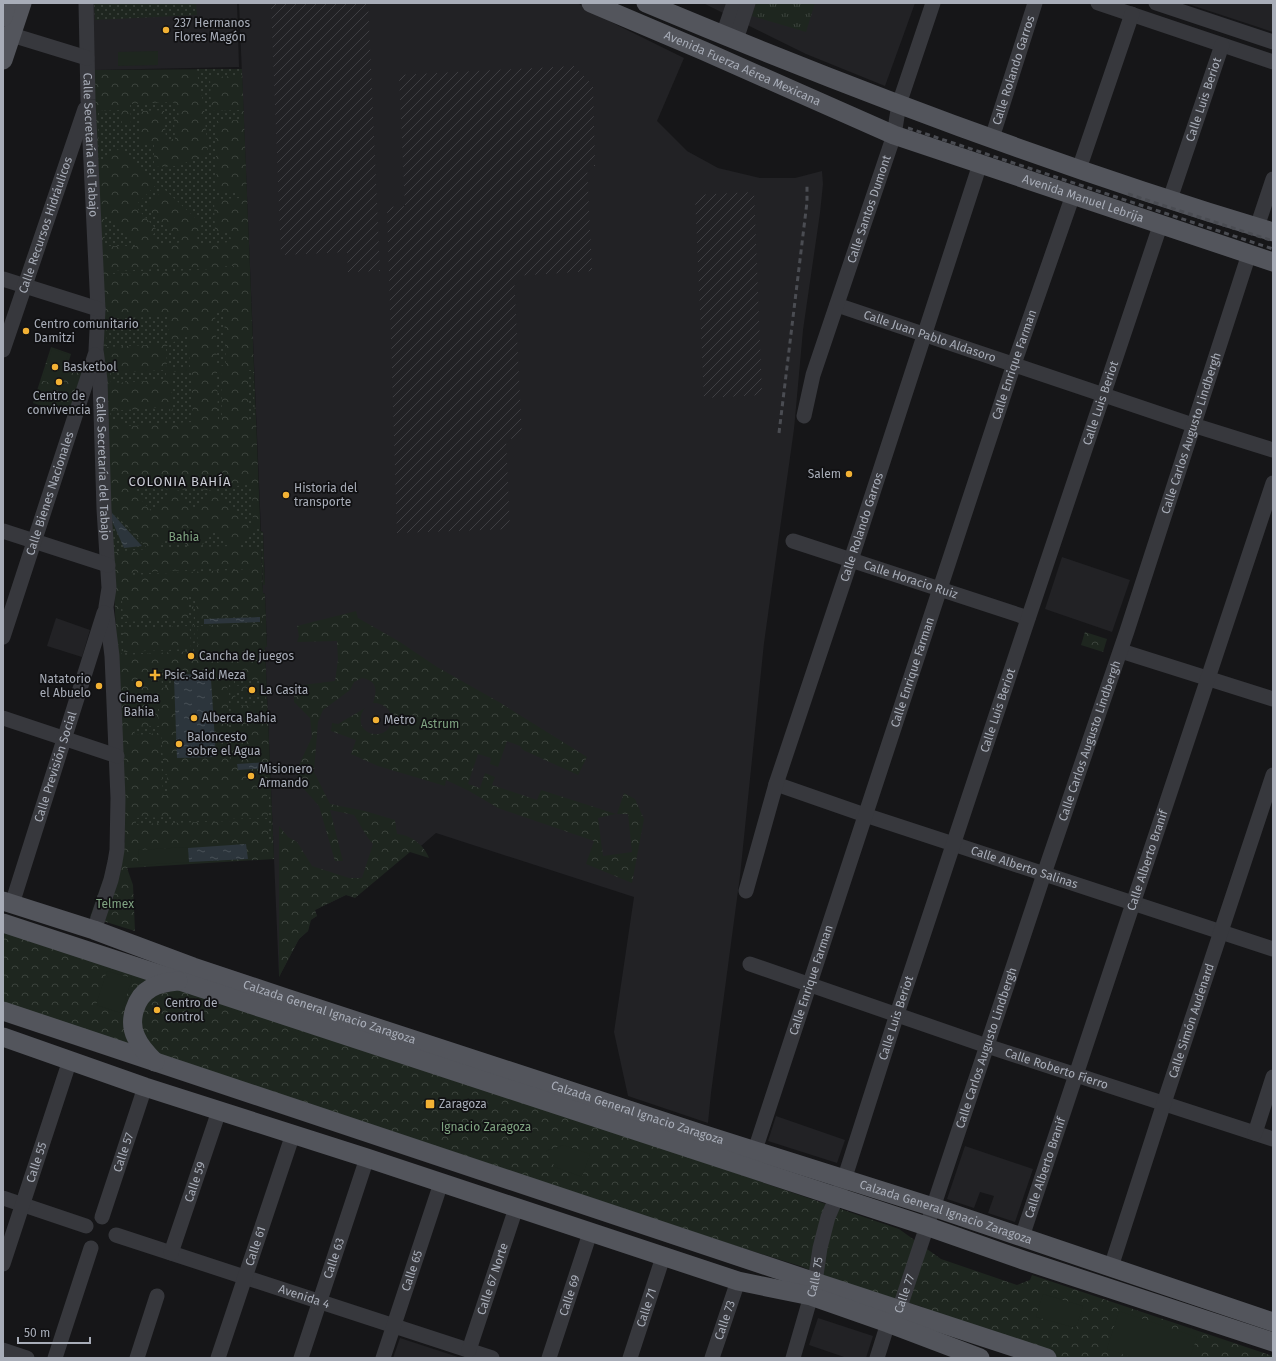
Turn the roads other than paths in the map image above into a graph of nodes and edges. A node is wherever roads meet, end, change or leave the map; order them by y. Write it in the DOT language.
graph roads {
  1 [pos="7,3"];
  2 [pos="22,3"];
  3 [pos="86,3"];
  4 [pos="591,3"];
  5 [pos="646,3"];
  6 [pos="668,3"];
  7 [pos="734,3"];
  8 [pos="748,3"];
  9 [pos="934,3"];
  10 [pos="1035,3"];
  11 [pos="1098,3"];
  12 [pos="1156,3"];
  13 [pos="3,7"];
  14 [pos="1132,14"];
  15 [pos="3,16"];
  16 [pos="12,34"];
  17 [pos="729,37"];
  18 [pos="1273,42"];
  19 [pos="1222,45"];
  20 [pos="86,58"];
  21 [pos="3,60"];
  22 [pos="1273,62"];
  23 [pos="88,100"];
  24 [pos="900,104"];
  25 [pos="894,135"];
  26 [pos="992,138"];
  27 [pos="980,164"];
  28 [pos="1079,168"];
  29 [pos="1273,179"];
  30 [pos="1073,195"];
  31 [pos="1170,199"];
  32 [pos="1161,223"];
  33 [pos="1265,229"];
  34 [pos="1249,254"];
  35 [pos="1273,262"];
  36 [pos="3,279"];
  37 [pos="24,286"];
  38 [pos="837,305"];
  39 [pos="98,309"];
  40 [pos="925,335"];
  41 [pos="3,350"];
  42 [pos="96,350"];
  43 [pos="1014,364"];
  44 [pos="1103,394"];
  45 [pos="804,416"];
  46 [pos="1193,425"];
  47 [pos="1273,450"];
  48 [pos="1273,483"];
  49 [pos="3,530"];
  50 [pos="34,541"];
  51 [pos="793,541"];
  52 [pos="852,560"];
  53 [pos="108,565"];
  54 [pos="940,590"];
  55 [pos="106,607"];
  56 [pos="1028,618"];
  57 [pos="3,637"];
  58 [pos="1121,651"];
  59 [pos="1207,678"];
  60 [pos="1273,699"];
  61 [pos="3,718"];
  62 [pos="65,738"];
  63 [pos="117,756"];
  64 [pos="1273,775"];
  65 [pos="776,784"];
  66 [pos="866,815"];
  67 [pos="954,844"];
  68 [pos="1044,874"];
  69 [pos="746,891"];
  70 [pos="8,902"];
  71 [pos="1133,904"];
  72 [pos="3,923"];
  73 [pos="94,930"];
  74 [pos="1221,931"];
  75 [pos="1273,949"];
  76 [pos="750,964"];
  77 [pos="178,981"];
  78 [pos="810,984"];
  79 [pos="3,1011"];
  80 [pos="897,1014"];
  81 [pos="3,1038"];
  82 [pos="987,1046"];
  83 [pos="70,1060"];
  84 [pos="155,1062"];
  85 [pos="1076,1074"];
  86 [pos="1273,1077"];
  87 [pos="145,1087"];
  88 [pos="569,1090"];
  89 [pos="545,1101"];
  90 [pos="1164,1103"];
  91 [pos="219,1111"];
  92 [pos="575,1111"];
  93 [pos="1255,1133"];
  94 [pos="293,1134"];
  95 [pos="1273,1139"];
  96 [pos="755,1150"];
  97 [pos="367,1158"];
  98 [pos="844,1180"];
  99 [pos="441,1183"];
  100 [pos="837,1197"];
  101 [pos="3,1198"];
  102 [pos="22,1205"];
  103 [pos="933,1207"];
  104 [pos="516,1208"];
  105 [pos="102,1217"];
  106 [pos="86,1226"];
  107 [pos="926,1226"];
  108 [pos="590,1233"];
  109 [pos="116,1235"];
  110 [pos="1022,1237"];
  111 [pos="91,1248"];
  112 [pos="171,1253"];
  113 [pos="663,1257"];
  114 [pos="3,1264"];
  115 [pos="1111,1267"];
  116 [pos="245,1278"];
  117 [pos="738,1281"];
  118 [pos="813,1289"];
  119 [pos="157,1296"];
  120 [pos="320,1302"];
  121 [pos="894,1316"];
  122 [pos="1268,1317"];
  123 [pos="1205,1320"];
  124 [pos="394,1326"];
  125 [pos="1273,1342"];
  126 [pos="3,1350"];
  127 [pos="469,1350"];
  128 [pos="960,1355"];
  129 [pos="27,1358"];
  130 [pos="55,1358"];
  131 [pos="136,1358"];
  132 [pos="218,1358"];
  133 [pos="301,1358"];
  134 [pos="383,1358"];
  135 [pos="492,1358"];
  136 [pos="549,1358"];
  137 [pos="630,1358"];
  138 [pos="712,1358"];
  139 [pos="793,1358"];
  140 [pos="877,1358"];
  141 [pos="980,1358"];
  142 [pos="1047,1358"];
  1 -- 13 [label="main road"];
  1 -- 15 [label="main road, bridge"];
  2 -- 16 [label="main road"];
  3 -- 20 [label="street, Calle Secretaría del Tabajo"];
  4 -- 25 [label="main road, Avenida Fuerza Aérea Mexicana"];
  5 -- 17 [label="main road, Avenida Fuerza Aérea Mexicana"];
  6 -- 17 [label="main road"];
  7 -- 17 [label="street"];
  8 -- 17 [label="street"];
  9 -- 24 [label="street, Calle Santos Dumont"];
  10 -- 26 [label="street, Calle Rolando Garros"];
  11 -- 14 [label="street"];
  12 -- 18 [label="street"];
  14 -- 19 [label="street"];
  14 -- 28 [label="street"];
  16 -- 20 [label="street"];
  16 -- 21 [label="main road"];
  17 -- 24 [label="main road, Avenida Fuerza Aérea Mexicana"];
  19 -- 22 [label="street"];
  19 -- 31 [label="street, Calle Luis Beriot"];
  20 -- 23 [label="street, Calle Secretaría del Tabajo"];
  23 -- 37 [label="street, Calle Recursos Hidráulicos"];
  23 -- 39 [label="street, Calle Secretaría del Tabajo"];
  24 -- 25 [label="street, Calle Santos Dumont"];
  24 -- 26 [label="main road"];
  25 -- 27 [label="main road, Avenida Manuel Lebrija"];
  25 -- 38 [label="street, Calle Santos Dumont"];
  26 -- 28 [label="main road"];
  27 -- 30 [label="main road, Avenida Manuel Lebrija"];
  27 -- 40 [label="street, Calle Rolando Garros"];
  28 -- 31 [label="main road"];
  29 -- 33 [label="street"];
  30 -- 32 [label="main road, Avenida Manuel Lebrija"];
  30 -- 43 [label="street, Calle Enrique Farman"];
  31 -- 33 [label="main road"];
  32 -- 34 [label="main road, Avenida Manuel Lebrija"];
  32 -- 44 [label="street, Calle Luis Beriot"];
  34 -- 35 [label="main road, Avenida Manuel Lebrija"];
  34 -- 46 [label="street, Calle Carlos Augusto Lindbergh"];
  36 -- 37 [label="street"];
  37 -- 39 [label="street"];
  37 -- 41 [label="street, Calle Recursos Hidráulicos"];
  38 -- 40 [label="street, Calle Juan Pablo Aldasoro"];
  38 -- 45 [label="street, Calle Santos Dumont"];
  39 -- 42 [label="street, Calle Secretaría del Tabajo"];
  40 -- 43 [label="street, Calle Juan Pablo Aldasoro"];
  40 -- 52 [label="street, Calle Rolando Garros"];
  42 -- 50 [label="street, Calle Bienes Nacionales"];
  42 -- 53 [label="street, Calle Secretaría del Tabajo"];
  43 -- 44 [label="street, Calle Juan Pablo Aldasoro"];
  43 -- 54 [label="street, Calle Enrique Farman"];
  44 -- 46 [label="street, Calle Juan Pablo Aldasoro"];
  44 -- 56 [label="street, Calle Luis Beriot"];
  46 -- 47 [label="street, Calle Juan Pablo Aldasoro"];
  46 -- 58 [label="street, Calle Carlos Augusto Lindbergh"];
  48 -- 59 [label="street, Calle Alberto Branif"];
  49 -- 50 [label="street"];
  50 -- 53 [label="street"];
  50 -- 57 [label="street, Calle Bienes Nacionales"];
  51 -- 52 [label="street, Calle Horacio Ruiz"];
  52 -- 54 [label="street, Calle Horacio Ruiz"];
  52 -- 65 [label="street, Calle Rolando Garros"];
  53 -- 55 [label="street, Calle Secretaría del Tabajo"];
  54 -- 56 [label="street, Calle Horacio Ruiz"];
  54 -- 66 [label="street, Calle Enrique Farman"];
  55 -- 62 [label="street, Calle Previsión Social"];
  55 -- 63 [label="street, Calle Secretaría del Tabajo"];
  56 -- 67 [label="street, Calle Luis Beriot"];
  58 -- 59 [label="street"];
  58 -- 68 [label="street, Calle Carlos Augusto Lindbergh"];
  59 -- 60 [label="street"];
  59 -- 71 [label="street, Calle Alberto Branif"];
  61 -- 62 [label="street"];
  62 -- 63 [label="street"];
  62 -- 70 [label="street, Calle Previsión Social"];
  63 -- 73 [label="street, Calle Secretaría del Tabajo"];
  64 -- 74 [label="street, Calle Simón Audenard"];
  65 -- 66 [label="street, Calle Alberto Salinas"];
  65 -- 69 [label="street, Calle Rolando Garros"];
  66 -- 67 [label="street, Calle Alberto Salinas"];
  66 -- 78 [label="street, Calle Enrique Farman"];
  67 -- 68 [label="street, Calle Alberto Salinas"];
  67 -- 80 [label="street, Calle Luis Beriot"];
  68 -- 71 [label="street, Calle Alberto Salinas"];
  68 -- 82 [label="street, Calle Carlos Augusto Lindbergh"];
  70 -- 73 [label="main road, Calzada General Ignacio Zaragoza"];
  71 -- 74 [label="street, Calle Alberto Salinas"];
  71 -- 85 [label="street, Calle Alberto Branif"];
  72 -- 77 [label="main road, Calzada General Ignacio Zaragoza"];
  73 -- 88 [label="main road, Calzada General Ignacio Zaragoza"];
  74 -- 75 [label="street, Calle Alberto Salinas"];
  74 -- 90 [label="street, Calle Simón Audenard"];
  76 -- 78 [label="street, Calle Roberto Fierro"];
  77 -- 84 [label="main road"];
  77 -- 89 [label="main road, Calzada General Ignacio Zaragoza"];
  78 -- 80 [label="street, Calle Roberto Fierro"];
  78 -- 96 [label="street, Calle Enrique Farman"];
  79 -- 84 [label="main road"];
  80 -- 82 [label="street, Calle Roberto Fierro"];
  80 -- 98 [label="street, Calle Luis Beriot"];
  81 -- 83 [label="main road"];
  82 -- 85 [label="street, Calle Roberto Fierro"];
  82 -- 103 [label="street, Calle Carlos Augusto Lindbergh"];
  83 -- 87 [label="main road"];
  83 -- 102 [label="street, Calle 55"];
  84 -- 118 [label="main road"];
  85 -- 90 [label="street, Calle Roberto Fierro"];
  85 -- 110 [label="street, Calle Alberto Branif"];
  86 -- 93 [label="street"];
  87 -- 91 [label="main road"];
  87 -- 105 [label="street, Calle 57"];
  88 -- 89 [label="main road"];
  88 -- 92 [label="main road"];
  88 -- 96 [label="main road, Calzada General Ignacio Zaragoza"];
  89 -- 92 [label="main road, Calzada General Ignacio Zaragoza"];
  90 -- 93 [label="street, Calle Roberto Fierro"];
  90 -- 115 [label="street, Calle Simón Audenard"];
  91 -- 94 [label="main road"];
  91 -- 112 [label="street, Calle 59"];
  92 -- 100 [label="main road, Calzada General Ignacio Zaragoza"];
  93 -- 95 [label="street, Calle Roberto Fierro"];
  94 -- 97 [label="main road"];
  94 -- 116 [label="street, Calle 61"];
  96 -- 98 [label="main road, Calzada General Ignacio Zaragoza"];
  97 -- 99 [label="main road"];
  97 -- 120 [label="street, Calle 63"];
  98 -- 100 [label="street, Calle Luis Beriot"];
  98 -- 103 [label="main road, Calzada General Ignacio Zaragoza"];
  99 -- 104 [label="main road"];
  99 -- 124 [label="street, Calle 65"];
  100 -- 107 [label="main road, Calzada General Ignacio Zaragoza"];
  100 -- 118 [label="street, Calle 75"];
  101 -- 102 [label="street"];
  102 -- 106 [label="street"];
  102 -- 114 [label="street, Calle 55"];
  103 -- 107 [label="street, Calle Carlos Augusto Lindbergh"];
  103 -- 110 [label="main road, Calzada General Ignacio Zaragoza"];
  104 -- 108 [label="main road"];
  104 -- 127 [label="street, Calle 67 Norte"];
  107 -- 121 [label="street, Calle 77"];
  107 -- 123 [label="main road, Calzada General Ignacio Zaragoza"];
  108 -- 113 [label="main road"];
  108 -- 136 [label="street, Calle 69"];
  109 -- 112 [label="street, Avenida 4"];
  110 -- 115 [label="main road, Calzada General Ignacio Zaragoza"];
  111 -- 130 [label="street"];
  112 -- 116 [label="street, Avenida 4"];
  113 -- 117 [label="main road"];
  113 -- 137 [label="street, Calle 71"];
  115 -- 122 [label="main road, Calzada General Ignacio Zaragoza"];
  116 -- 120 [label="street, Avenida 4"];
  116 -- 132 [label="street, Calle 61"];
  117 -- 118 [label="main road"];
  117 -- 138 [label="street, Calle 73"];
  118 -- 121 [label="main road"];
  118 -- 139 [label="street, Calle 75"];
  119 -- 131 [label="street"];
  120 -- 124 [label="street, Avenida 4"];
  120 -- 133 [label="street, Calle 63"];
  121 -- 128 [label="main road"];
  121 -- 140 [label="street, Calle 77"];
  121 -- 142 [label="main road"];
  122 -- 123 [label="main road"];
  123 -- 125 [label="main road, Calzada General Ignacio Zaragoza"];
  124 -- 127 [label="street, Avenida 4"];
  124 -- 134 [label="street, Calle 65"];
  126 -- 129 [label="street"];
  127 -- 135 [label="street, Avenida 4"];
  128 -- 141 [label="main road"];
}
